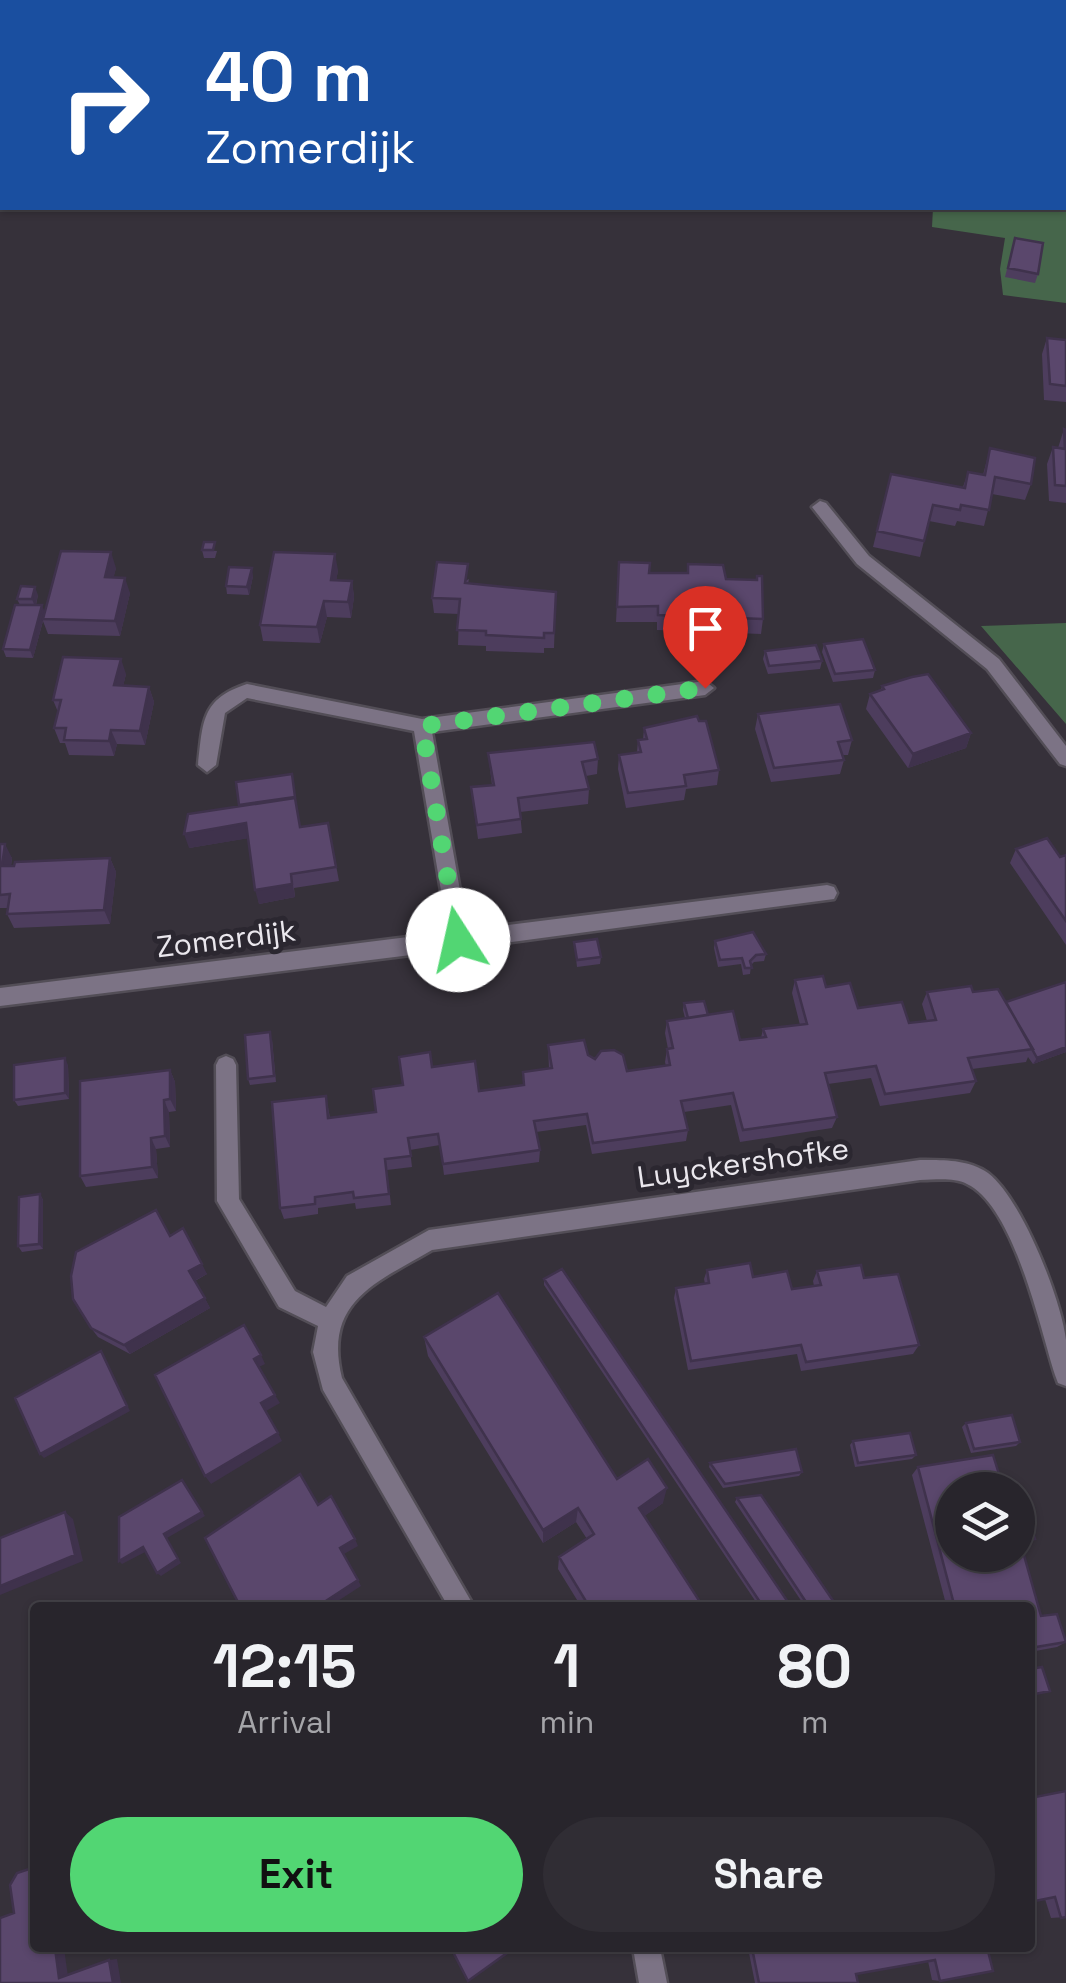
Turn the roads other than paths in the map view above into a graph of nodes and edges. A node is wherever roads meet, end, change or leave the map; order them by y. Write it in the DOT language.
graph roads {
  1 [pos="820,507"];
  2 [pos="705,688"];
  3 [pos="422,726"];
  4 [pos="1066,759"];
  5 [pos="207,765"];
  6 [pos="827,892"];
  7 [pos="458,940"];
  8 [pos="0,997"];
  9 [pos="226,1065"];
  10 [pos="330,1320"];
  11 [pos="1066,1375"];
  12 [pos="459,1602"];
  13 [pos="648,1952"];
  14 [pos="653,1983"];
  1 -- 4 [label="street"];
  2 -- 3 [label="street"];
  3 -- 5 [label="street"];
  3 -- 7 [label="street"];
  6 -- 7 [label="street, Zomerdijk"];
  7 -- 8 [label="street, Zomerdijk"];
  9 -- 10 [label="street"];
  10 -- 11 [label="street, Luyckershofke"];
  10 -- 12 [label="street"];
  13 -- 14 [label="street"];
}
